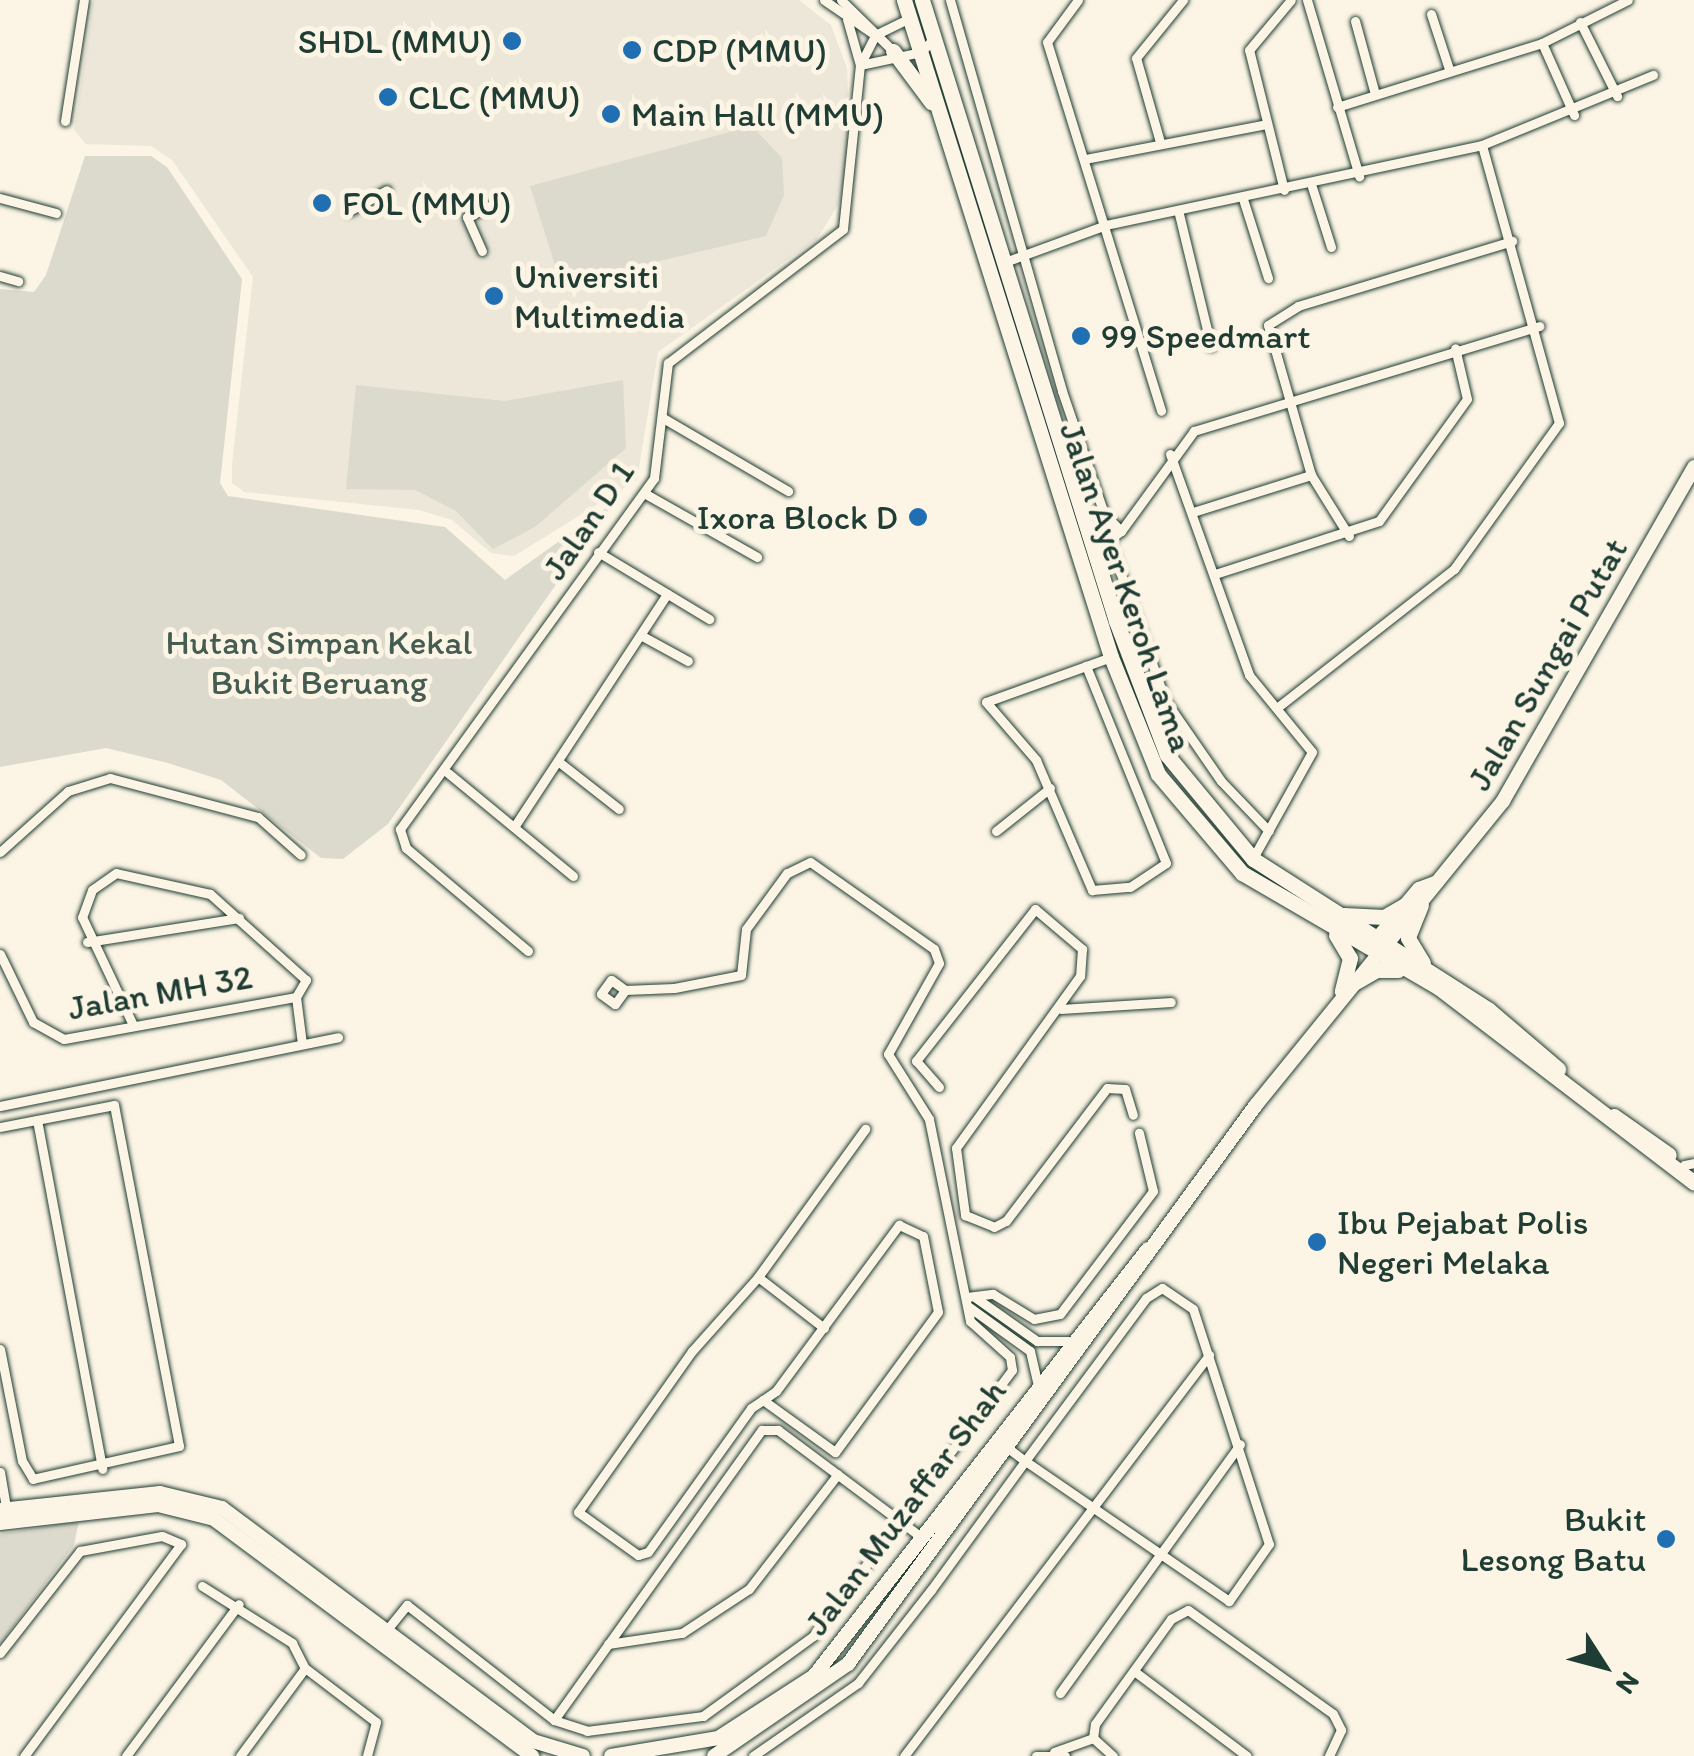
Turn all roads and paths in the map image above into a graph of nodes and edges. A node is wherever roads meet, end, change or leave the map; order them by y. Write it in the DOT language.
graph roads {
  1 [pos="84,0"];
  2 [pos="824,0"];
  3 [pos="841,0"];
  4 [pos="904,0"];
  5 [pos="922,0"];
  6 [pos="950,0"];
  7 [pos="1078,0"];
  8 [pos="1183,0"];
  9 [pos="1291,0"];
  10 [pos="1307,0"];
  11 [pos="1628,0"];
  12 [pos="1431,14"];
  13 [pos="909,17"];
  14 [pos="848,19"];
  15 [pos="1355,21"];
  16 [pos="1580,22"];
  17 [pos="875,36"];
  18 [pos="934,36"];
  19 [pos="1542,43"];
  20 [pos="893,51"];
  21 [pos="921,52"];
  22 [pos="860,65"];
  23 [pos="1449,69"];
  24 [pos="1652,76"];
  25 [pos="1375,94"];
  26 [pos="1617,96"];
  27 [pos="1337,107"];
  28 [pos="940,113"];
  29 [pos="1574,115"];
  30 [pos="66,121"];
  31 [pos="1266,124"];
  32 [pos="1160,142"];
  33 [pos="1482,145"];
  34 [pos="1085,159"];
  35 [pos="1359,176"];
  36 [pos="1312,187"];
  37 [pos="386,190"];
  38 [pos="1284,190"];
  39 [pos="0,198"];
  40 [pos="1244,200"];
  41 [pos="492,205"];
  42 [pos="349,211"];
  43 [pos="971,212"];
  44 [pos="56,213"];
  45 [pos="1179,214"];
  46 [pos="1106,225"];
  47 [pos="1512,241"];
  48 [pos="1330,247"];
  49 [pos="482,251"];
  50 [pos="1026,256"];
  51 [pos="1005,262"];
  52 [pos="0,276"];
  53 [pos="1268,278"];
  54 [pos="18,281"];
  55 [pos="1006,319"];
  56 [pos="1539,326"];
  57 [pos="1212,346"];
  58 [pos="1454,348"];
  59 [pos="1290,402"];
  60 [pos="1161,411"];
  61 [pos="663,418"];
  62 [pos="1170,454"];
  63 [pos="1694,467"];
  64 [pos="1311,475"];
  65 [pos="788,491"];
  66 [pos="644,493"];
  67 [pos="1193,512"];
  68 [pos="1122,531"];
  69 [pos="1349,536"];
  70 [pos="1103,547"];
  71 [pos="598,552"];
  72 [pos="757,557"];
  73 [pos="1214,574"];
  74 [pos="667,594"];
  75 [pos="709,619"];
  76 [pos="644,637"];
  77 [pos="1111,657"];
  78 [pos="688,661"];
  79 [pos="1086,666"];
  80 [pos="1034,669"];
  81 [pos="1040,681"];
  82 [pos="1278,707"];
  83 [pos="559,762"];
  84 [pos="448,773"];
  85 [pos="1050,788"];
  86 [pos="619,809"];
  87 [pos="514,827"];
  88 [pos="1269,830"];
  89 [pos="996,831"];
  90 [pos="0,852"];
  91 [pos="301,855"];
  92 [pos="1253,859"];
  93 [pos="573,876"];
  94 [pos="1413,905"];
  95 [pos="1331,910"];
  96 [pos="240,918"];
  97 [pos="1327,928"];
  98 [pos="88,942"];
  99 [pos="528,951"];
  100 [pos="1375,951"];
  101 [pos="0,954"];
  102 [pos="1425,974"];
  103 [pos="625,990"];
  104 [pos="1344,991"];
  105 [pos="296,996"];
  106 [pos="1170,1002"];
  107 [pos="1061,1009"];
  108 [pos="133,1026"];
  109 [pos="338,1037"];
  110 [pos="302,1044"];
  111 [pos="939,1087"];
  112 [pos="0,1094"];
  113 [pos="3,1106"];
  114 [pos="1133,1115"];
  115 [pos="37,1120"];
  116 [pos="0,1127"];
  117 [pos="865,1128"];
  118 [pos="1139,1133"];
  119 [pos="1691,1166"];
  120 [pos="959,1176"];
  121 [pos="937,1179"];
  122 [pos="1694,1183"];
  123 [pos="961,1189"];
  124 [pos="938,1194"];
  125 [pos="946,1235"];
  126 [pos="924,1241"];
  127 [pos="1148,1250"];
  128 [pos="758,1277"];
  129 [pos="971,1300"];
  130 [pos="824,1328"];
  131 [pos="1068,1341"];
  132 [pos="0,1349"];
  133 [pos="1209,1355"];
  134 [pos="1036,1382"];
  135 [pos="763,1400"];
  136 [pos="5,1403"];
  137 [pos="13,1416"];
  138 [pos="0,1419"];
  139 [pos="1001,1443"];
  140 [pos="1240,1444"];
  141 [pos="1025,1461"];
  142 [pos="102,1469"];
  143 [pos="0,1472"];
  144 [pos="838,1474"];
  145 [pos="1095,1509"];
  146 [pos="4,1516"];
  147 [pos="900,1522"];
  148 [pos="921,1537"];
  149 [pos="1161,1555"];
  150 [pos="202,1586"];
  151 [pos="239,1604"];
  152 [pos="385,1633"];
  153 [pos="608,1644"];
  154 [pos="1,1650"];
  155 [pos="305,1668"];
  156 [pos="1134,1670"];
  157 [pos="1060,1693"];
  158 [pos="554,1720"];
  159 [pos="1093,1738"];
  160 [pos="1059,1754"];
  161 [pos="24,1756"];
  162 [pos="126,1756"];
  163 [pos="240,1756"];
  164 [pos="367,1756"];
  165 [pos="532,1756"];
  166 [pos="583,1756"];
  167 [pos="611,1756"];
  168 [pos="714,1756"];
  169 [pos="753,1756"];
  170 [pos="904,1756"];
  171 [pos="1036,1756"];
  172 [pos="1114,1756"];
  173 [pos="1247,1756"];
  174 [pos="1329,1756"];
  1 -- 30 [label="street"];
  2 -- 14 [label="street"];
  3 -- 17 [label="street"];
  4 -- 13 [label="main road, Jalan Ayer Keroh Lama"];
  5 -- 18 [label="main road, Jalan Ayer Keroh Lama"];
  6 -- 50 [label="street"];
  7 -- 34 [label="street"];
  8 -- 32 [label="street"];
  9 -- 31 [label="street"];
  10 -- 27 [label="street"];
  11 -- 16 [label="street"];
  12 -- 23 [label="street"];
  13 -- 17 [label="street"];
  13 -- 21 [label="main road, Jalan Ayer Keroh Lama"];
  14 -- 17 [label="street"];
  14 -- 22 [label="street"];
  15 -- 25 [label="street"];
  16 -- 19 [label="street"];
  16 -- 26 [label="street"];
  17 -- 20 [label="street"];
  17 -- 22 [label="street, Jalan D 1"];
  18 -- 21 [label="street"];
  18 -- 51 [label="main road, Jalan Ayer Keroh Lama"];
  19 -- 23 [label="street"];
  19 -- 29 [label="street"];
  20 -- 21 [label="street"];
  20 -- 22 [label="street"];
  20 -- 28 [label="main road"];
  21 -- 28 [label="main road, Jalan Ayer Keroh Lama"];
  22 -- 61 [label="street, Jalan D 1"];
  23 -- 25 [label="street"];
  24 -- 26 [label="street"];
  25 -- 27 [label="street"];
  26 -- 29 [label="street"];
  27 -- 35 [label="street"];
  28 -- 43 [label="main road, Jalan Ayer Keroh Lama"];
  29 -- 33 [label="street"];
  31 -- 32 [label="street"];
  31 -- 38 [label="street"];
  32 -- 34 [label="street"];
  33 -- 35 [label="street"];
  33 -- 47 [label="street"];
  34 -- 46 [label="street"];
  35 -- 36 [label="street"];
  36 -- 38 [label="street"];
  36 -- 48 [label="street"];
  37 -- 42 [label="street"];
  38 -- 40 [label="street"];
  39 -- 44 [label="street"];
  40 -- 45 [label="street"];
  40 -- 53 [label="street"];
  41 -- 49 [label="street"];
  43 -- 51 [label="main road"];
  43 -- 55 [label="main road, Jalan Ayer Keroh Lama"];
  45 -- 46 [label="street"];
  45 -- 57 [label="street"];
  46 -- 50 [label="street"];
  46 -- 60 [label="street"];
  47 -- 56 [label="street"];
  47 -- 59 [label="street"];
  50 -- 51 [label="street"];
  50 -- 68 [label="street"];
  51 -- 55 [label="main road"];
  51 -- 70 [label="main road, Jalan Ayer Keroh Lama"];
  52 -- 54 [label="street"];
  55 -- 77 [label="main road, Jalan Ayer Keroh Lama"];
  56 -- 58 [label="street"];
  56 -- 82 [label="street"];
  58 -- 59 [label="street"];
  58 -- 69 [label="street"];
  59 -- 62 [label="street"];
  59 -- 64 [label="street"];
  61 -- 65 [label="street"];
  61 -- 66 [label="street, Jalan D 1"];
  62 -- 67 [label="street"];
  62 -- 68 [label="street"];
  63 -- 94 [label="main road, Jalan Sungai Putat"];
  64 -- 67 [label="street"];
  64 -- 69 [label="street"];
  66 -- 71 [label="street, Jalan D 1"];
  66 -- 72 [label="street"];
  67 -- 73 [label="street"];
  68 -- 70 [label="street"];
  69 -- 73 [label="street"];
  70 -- 88 [label="street"];
  70 -- 92 [label="main road, Jalan Ayer Keroh Lama"];
  71 -- 74 [label="street"];
  71 -- 84 [label="street, Jalan D 1"];
  73 -- 82 [label="street"];
  74 -- 75 [label="street"];
  74 -- 76 [label="street"];
  76 -- 78 [label="street"];
  76 -- 83 [label="street"];
  77 -- 79 [label="street"];
  77 -- 97 [label="main road, Jalan Ayer Keroh Lama"];
  79 -- 81 [label="street"];
  79 -- 85 [label="street"];
  80 -- 81 [label="street"];
  81 -- 85 [label="street"];
  82 -- 88 [label="street"];
  83 -- 86 [label="street"];
  83 -- 87 [label="street"];
  84 -- 87 [label="street"];
  84 -- 99 [label="street, Jalan D 1"];
  85 -- 89 [label="street"];
  87 -- 93 [label="street"];
  88 -- 92 [label="street"];
  90 -- 91 [label="street"];
  92 -- 95 [label="main road, Jalan Ayer Keroh Lama"];
  94 -- 95 [label="main road"];
  94 -- 100 [label="main road, Jalan Sungai Putat"];
  94 -- 102 [label="main road"];
  95 -- 100 [label="main road, Jalan Ayer Keroh Lama"];
  96 -- 98 [label="street"];
  96 -- 98 [label="street"];
  96 -- 105 [label="street, Jalan MH 32"];
  97 -- 100 [label="main road, Jalan Ayer Keroh Lama"];
  97 -- 104 [label="main road"];
  98 -- 108 [label="street"];
  100 -- 102 [label="main road, Jalan Ayer Keroh Lama"];
  100 -- 104 [label="main road, Jalan Muzaffar Shah"];
  101 -- 108 [label="street, Jalan MH 32"];
  102 -- 104 [label="main road"];
  102 -- 119 [label="main road, Jalan Ayer Keroh Lama"];
  102 -- 122 [label="main road, Jalan Ayer Keroh Lama"];
  103 -- 121 [label="street"];
  104 -- 127 [label="main road, Jalan Muzaffar Shah"];
  105 -- 108 [label="street, Jalan MH 32"];
  105 -- 110 [label="street"];
  106 -- 107 [label="street"];
  107 -- 111 [label="street"];
  107 -- 120 [label="street"];
  109 -- 110 [label="street"];
  110 -- 113 [label="street"];
  112 -- 113 [label="street"];
  114 -- 123 [label="street"];
  115 -- 116 [label="street"];
  115 -- 142 [label="street"];
  115 -- 142 [label="street"];
  117 -- 128 [label="street"];
  118 -- 129 [label="street"];
  120 -- 121 [label="street"];
  120 -- 123 [label="street"];
  121 -- 124 [label="street"];
  123 -- 124 [label="street"];
  124 -- 125 [label="street"];
  125 -- 126 [label="street"];
  125 -- 129 [label="street"];
  126 -- 130 [label="street"];
  126 -- 135 [label="street"];
  127 -- 131 [label="main road, Jalan Muzaffar Shah"];
  127 -- 139 [label="main road, Jalan Muzaffar Shah"];
  128 -- 130 [label="street"];
  128 -- 135 [label="street"];
  129 -- 131 [label="street"];
  129 -- 134 [label="street"];
  129 -- 147 [label="street"];
  130 -- 135 [label="street"];
  131 -- 134 [label="main road, Jalan Muzaffar Shah"];
  132 -- 136 [label="street"];
  133 -- 140 [label="street"];
  133 -- 141 [label="street"];
  133 -- 145 [label="street"];
  134 -- 139 [label="main road, Jalan Muzaffar Shah"];
  136 -- 137 [label="street"];
  137 -- 138 [label="street"];
  137 -- 142 [label="street"];
  139 -- 141 [label="street"];
  139 -- 148 [label="main road, Jalan Muzaffar Shah"];
  139 -- 168 [label="main road, Jalan Muzaffar Shah"];
  140 -- 149 [label="street"];
  140 -- 149 [label="street"];
  141 -- 145 [label="street"];
  141 -- 169 [label="street"];
  143 -- 146 [label="street"];
  144 -- 147 [label="street"];
  144 -- 153 [label="street"];
  144 -- 153 [label="street"];
  145 -- 149 [label="street"];
  145 -- 170 [label="street"];
  146 -- 152 [label="main road"];
  147 -- 148 [label="street"];
  147 -- 158 [label="street"];
  148 -- 167 [label="main road, Jalan Muzaffar Shah"];
  149 -- 157 [label="street"];
  150 -- 151 [label="street"];
  151 -- 155 [label="street"];
  151 -- 162 [label="street"];
  152 -- 158 [label="street"];
  152 -- 165 [label="main road"];
  152 -- 166 [label="main road"];
  153 -- 158 [label="street"];
  154 -- 161 [label="street"];
  155 -- 163 [label="street"];
  155 -- 164 [label="street"];
  156 -- 159 [label="street"];
  156 -- 173 [label="street"];
  156 -- 174 [label="street"];
  159 -- 160 [label="street"];
  159 -- 172 [label="street"];
  160 -- 171 [label="street"];
}
